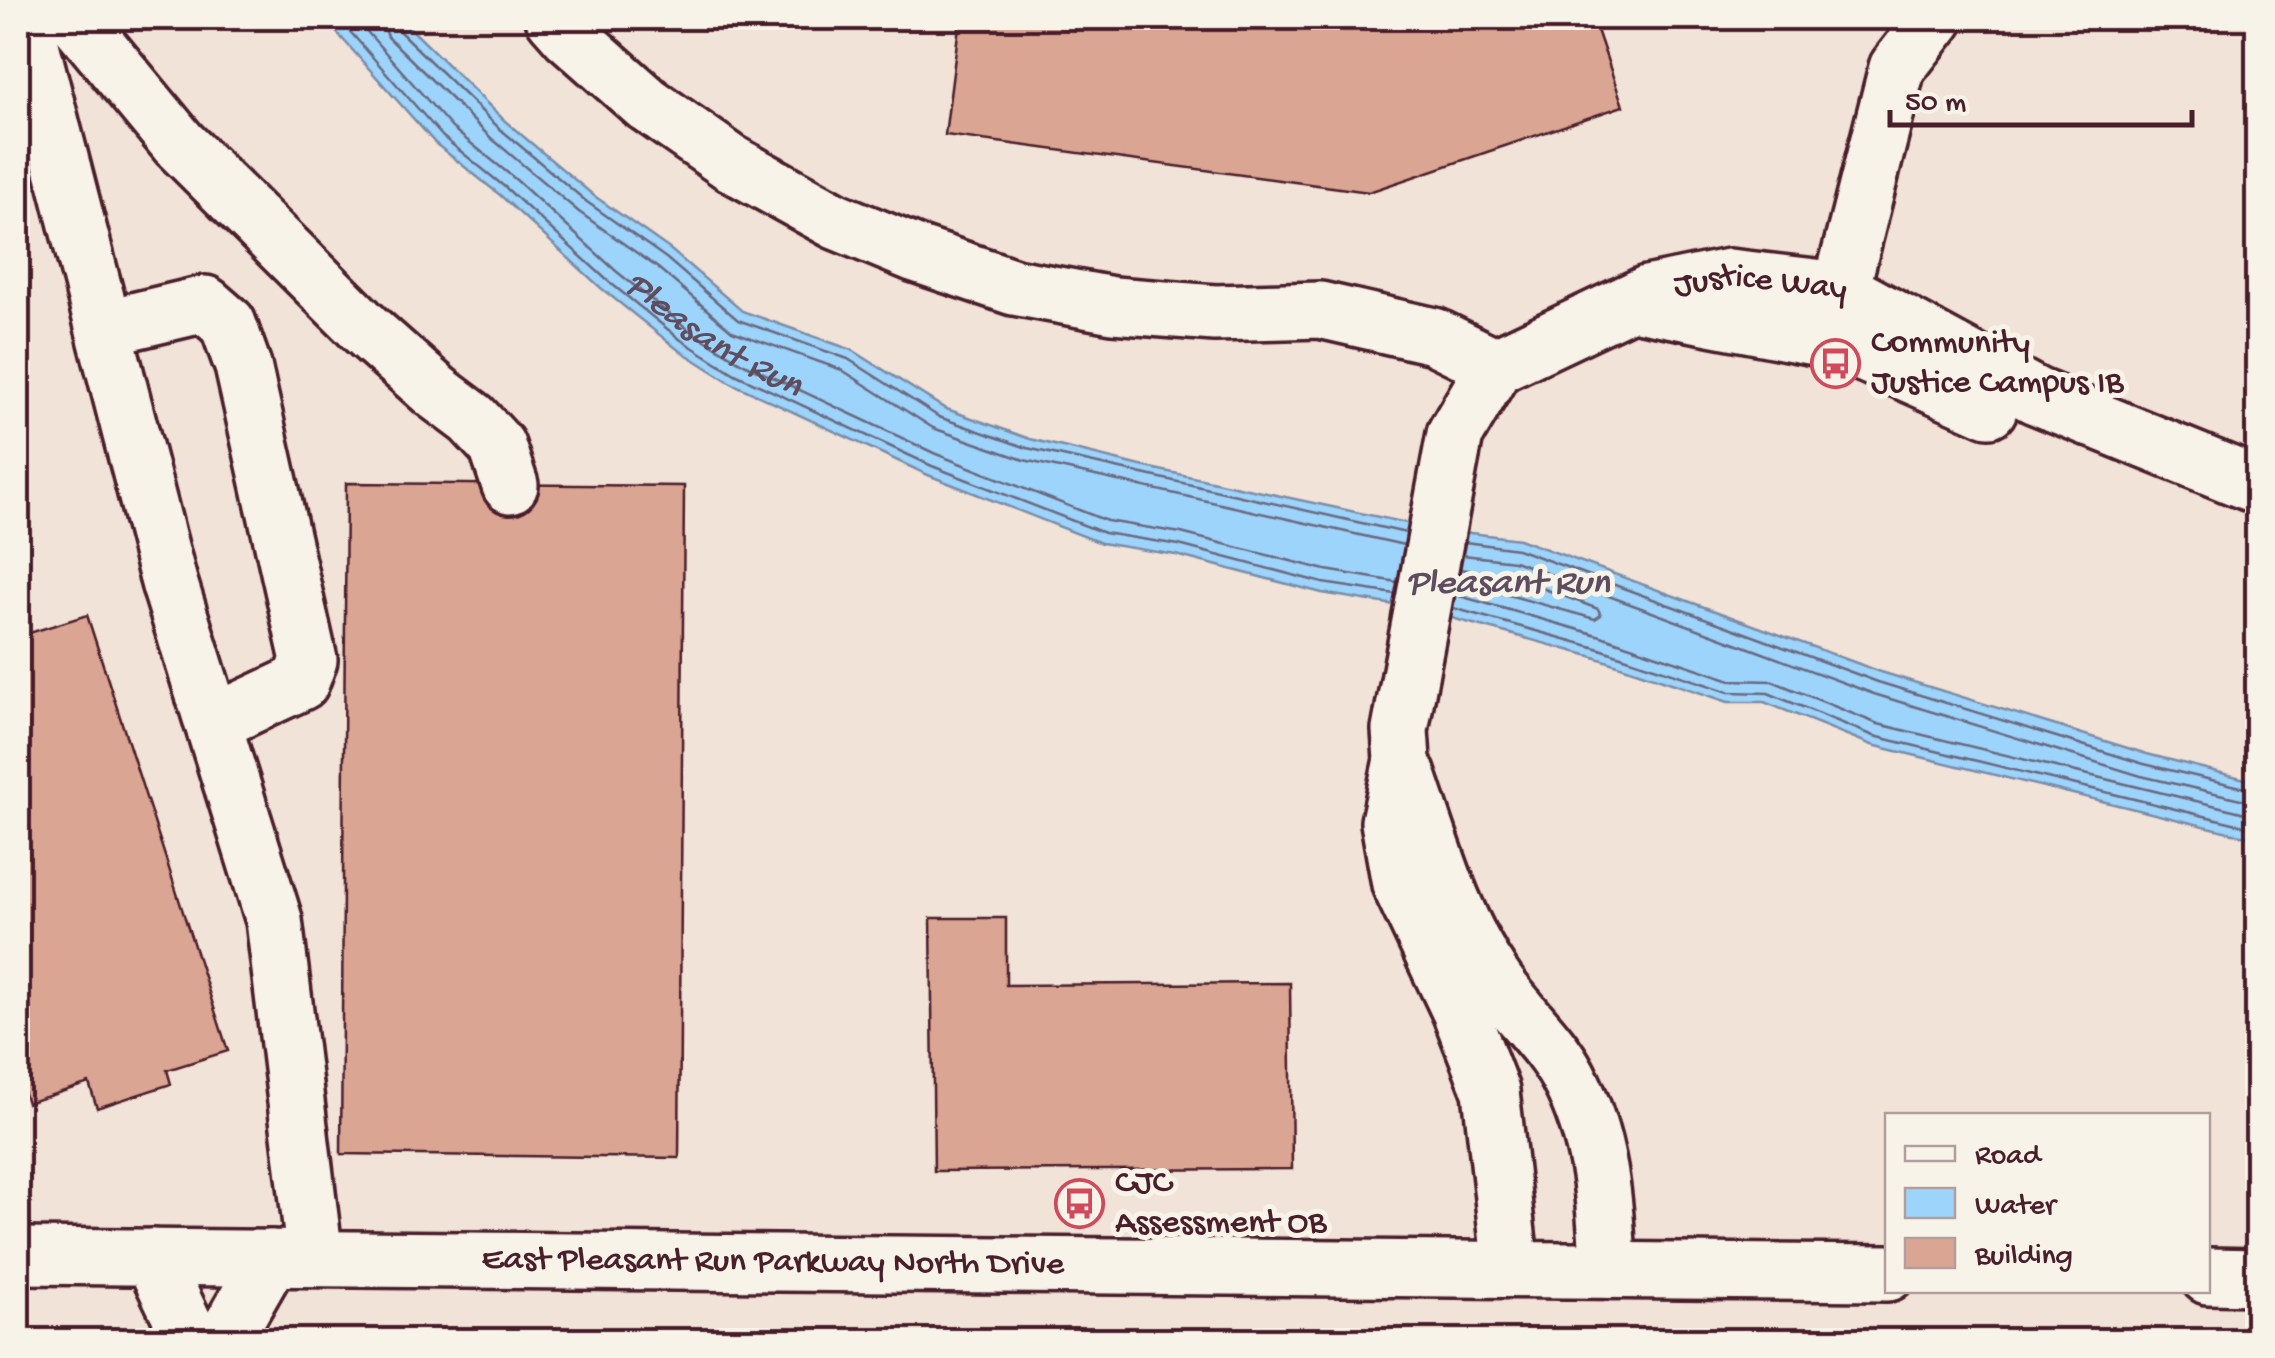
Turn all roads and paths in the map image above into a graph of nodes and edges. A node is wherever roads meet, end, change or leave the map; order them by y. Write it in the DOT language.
graph roads {
  1 [pos="24,18"];
  2 [pos="554,18"];
  3 [pos="1879,18"];
  4 [pos="1936,18"];
  5 [pos="90,38"];
  6 [pos="1897,68"];
  7 [pos="46,102"];
  8 [pos="1841,290"];
  9 [pos="1630,302"];
  10 [pos="104,328"];
  11 [pos="1495,366"];
  12 [pos="2112,428"];
  13 [pos="510,484"];
  14 [pos="2258,486"];
  15 [pos="213,723"];
  16 [pos="1401,745"];
  17 [pos="18,1256"];
  18 [pos="152,1257"];
  19 [pos="294,1258"];
  20 [pos="1511,1268"];
  21 [pos="1608,1270"];
  22 [pos="1885,1273"];
  23 [pos="2210,1276"];
  24 [pos="2258,1277"];
  25 [pos="192,1340"];
  26 [pos="224,1340"];
  1 -- 7 [label="street"];
  2 -- 11 [label="street"];
  3 -- 6 [label="street"];
  4 -- 6 [label="street"];
  5 -- 7 [label="street"];
  5 -- 13 [label="street"];
  6 -- 8 [label="street"];
  7 -- 10 [label="street"];
  8 -- 9 [label="street, Justice Way"];
  8 -- 12 [label="street, Justice Way"];
  9 -- 11 [label="street, Justice Way"];
  9 -- 12 [label="street"];
  10 -- 15 [label="street"];
  10 -- 15 [label="street"];
  11 -- 16 [label="street"];
  12 -- 14 [label="street, Justice Way"];
  15 -- 19 [label="street"];
  16 -- 20 [label="street"];
  16 -- 21 [label="street"];
  17 -- 18 [label="street, East Pleasant Run Parkway North Drive"];
  18 -- 19 [label="street, East Pleasant Run Parkway North Drive"];
  18 -- 25 [label="street"];
  19 -- 20 [label="street, East Pleasant Run Parkway North Drive"];
  19 -- 26 [label="street"];
  20 -- 21 [label="street, East Pleasant Run Parkway North Drive"];
  21 -- 22 [label="street, East Pleasant Run Parkway North Drive"];
  23 -- 24 [label="street"];
}
